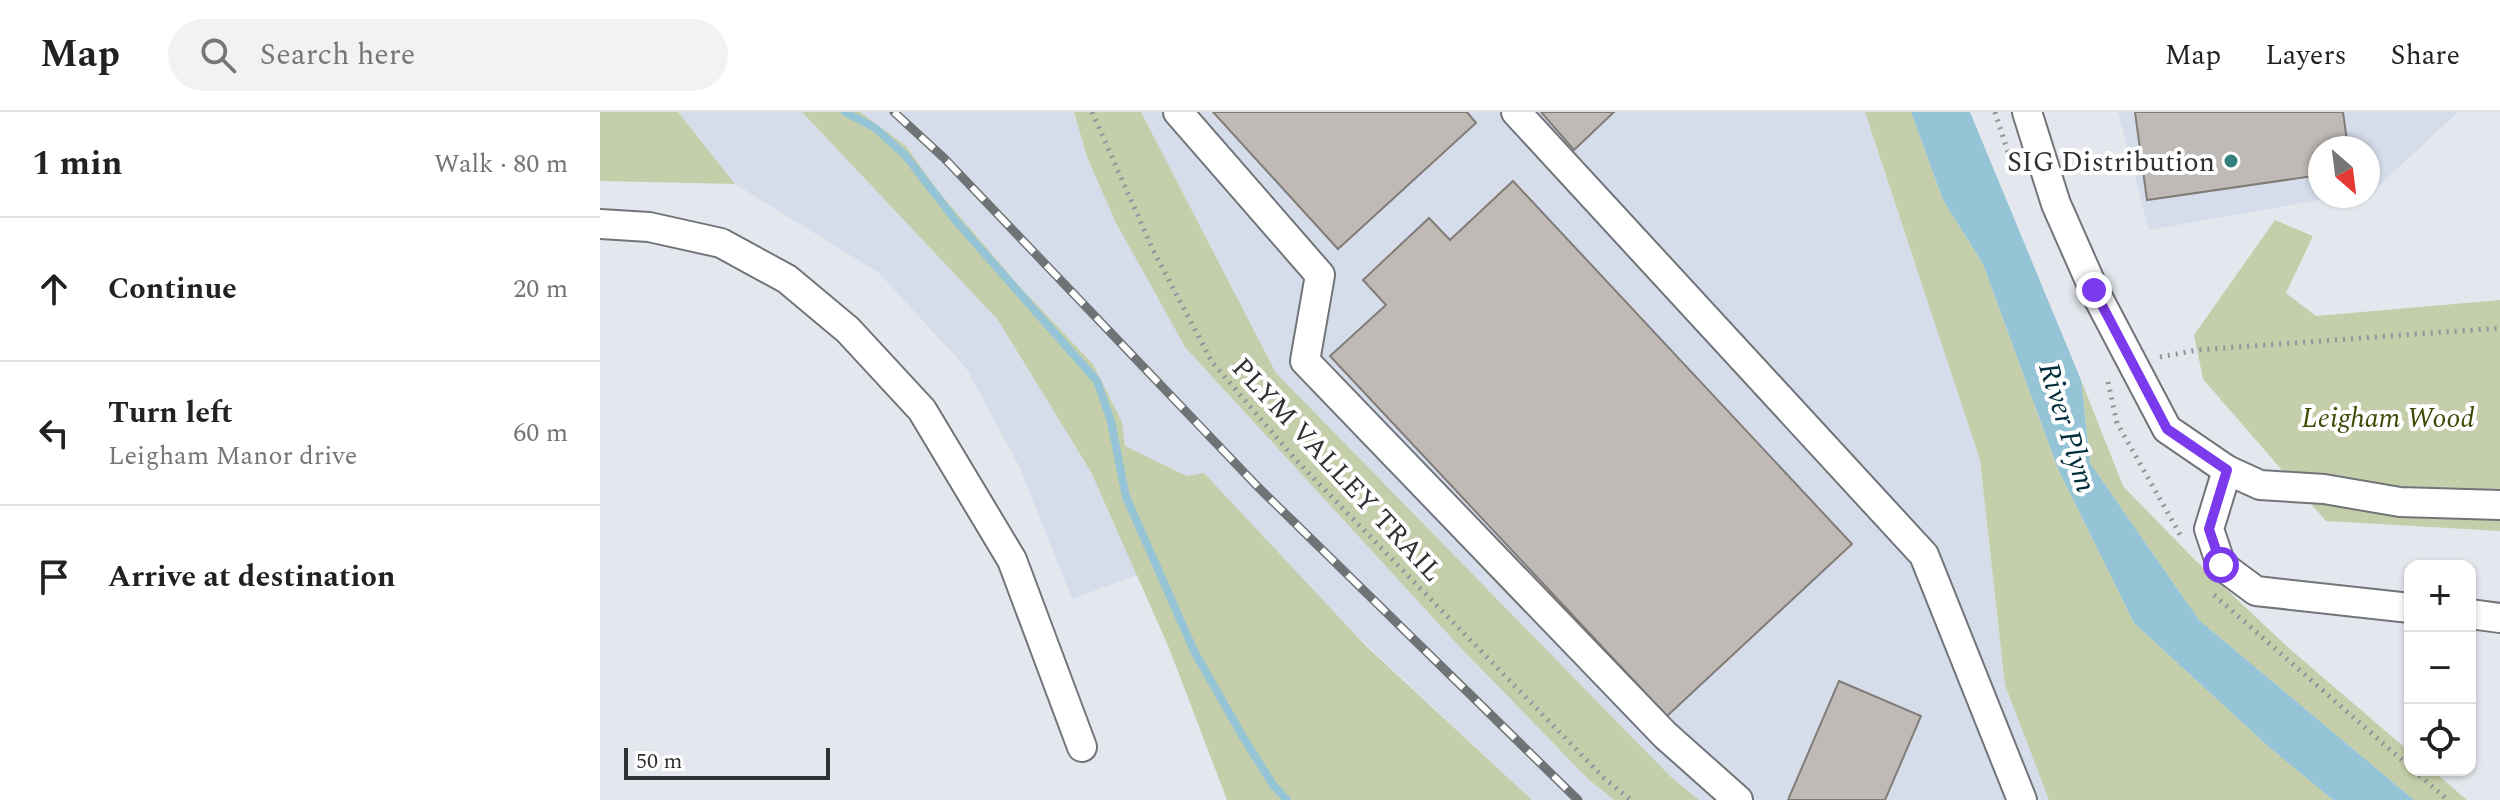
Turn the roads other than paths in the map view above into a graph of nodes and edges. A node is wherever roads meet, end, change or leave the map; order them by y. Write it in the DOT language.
graph roads {
  1 [pos="1178,112"];
  2 [pos="1516,112"];
  3 [pos="2027,112"];
  4 [pos="600,224"];
  5 [pos="2227,470"];
  6 [pos="2500,505"];
  7 [pos="2404,607"];
  8 [pos="2476,615"];
  9 [pos="2500,618"];
  10 [pos="1082,747"];
  11 [pos="1738,800"];
  12 [pos="2022,800"];
  1 -- 11 [label="street"];
  2 -- 12 [label="street"];
  3 -- 5 [label="street"];
  4 -- 10 [label="street"];
  5 -- 6 [label="street"];
  5 -- 7 [label="street"];
  8 -- 9 [label="street"];
}
